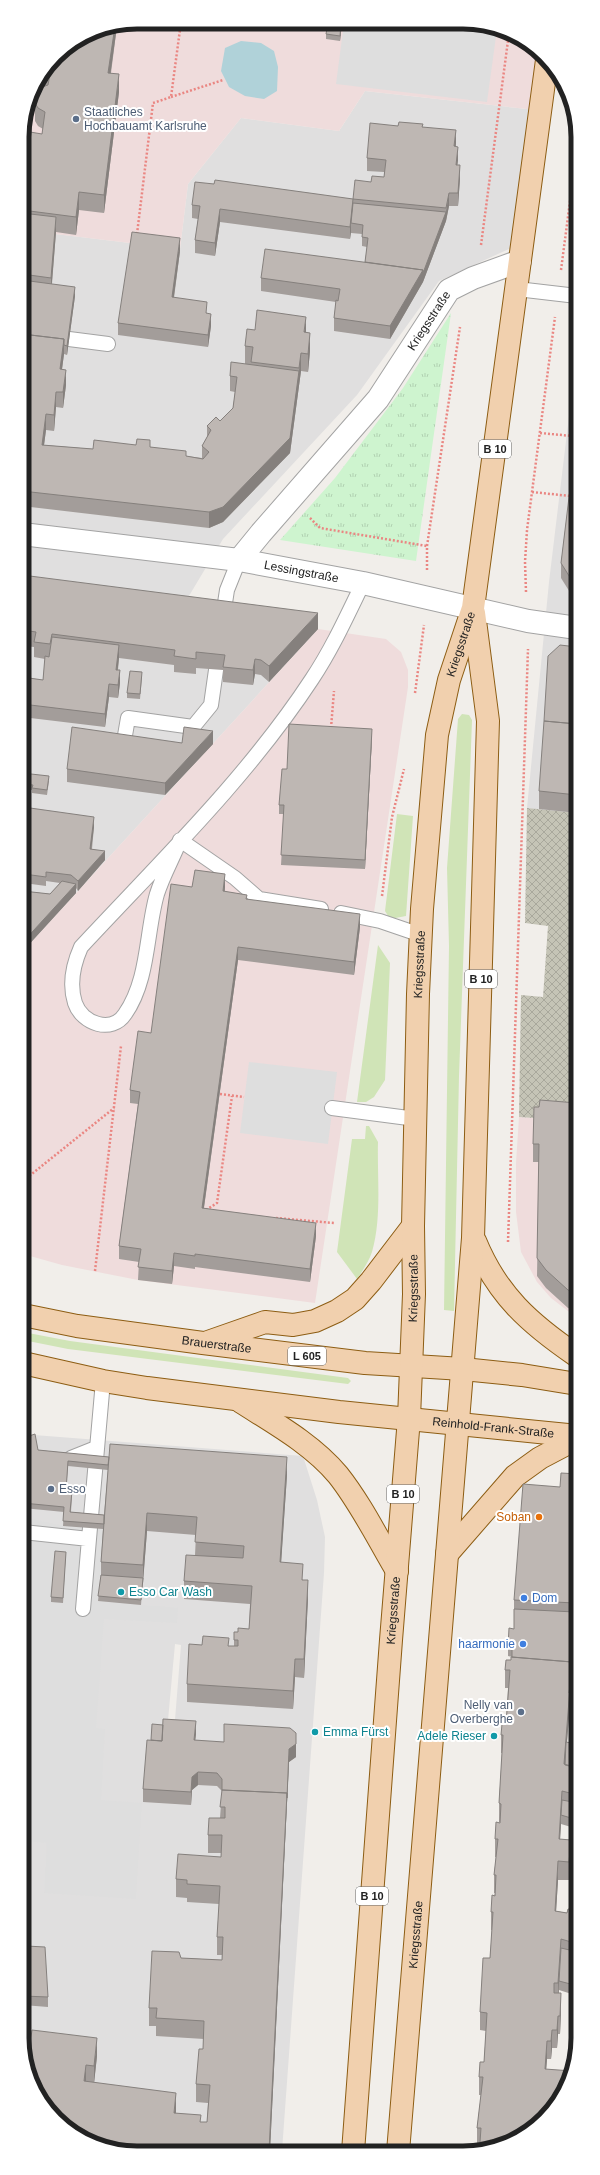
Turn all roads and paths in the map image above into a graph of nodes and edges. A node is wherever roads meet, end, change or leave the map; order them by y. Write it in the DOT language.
graph roads {
  1 [pos="180,29"];
  2 [pos="508,39"];
  3 [pos="546,68"];
  4 [pos="224,80"];
  5 [pos="170,98"];
  6 [pos="571,200"];
  7 [pos="137,234"];
  8 [pos="480,247"];
  9 [pos="520,261"];
  10 [pos="517,289"];
  11 [pos="558,294"];
  12 [pos="571,295"];
  13 [pos="69,340"];
  14 [pos="108,344"];
  15 [pos="540,433"];
  16 [pos="571,436"];
  17 [pos="532,492"];
  18 [pos="570,496"];
  19 [pos="291,499"];
  20 [pos="29,535"];
  21 [pos="427,546"];
  22 [pos="239,560"];
  23 [pos="363,583"];
  24 [pos="473,608"];
  25 [pos="223,616"];
  26 [pos="528,621"];
  27 [pos="571,627"];
  28 [pos="216,670"];
  29 [pos="124,747"];
  30 [pos="180,840"];
  31 [pos="421,935"];
  32 [pos="125,1016"];
  33 [pos="220,1094"];
  34 [pos="232,1096"];
  35 [pos="244,1097"];
  36 [pos="114,1107"];
  37 [pos="332,1108"];
  38 [pos="416,1119"];
  39 [pos="29,1176"];
  40 [pos="211,1213"];
  41 [pos="272,1218"];
  42 [pos="334,1223"];
  43 [pos="413,1226"];
  44 [pos="473,1238"];
  45 [pos="508,1244"];
  46 [pos="95,1271"];
  47 [pos="29,1316"];
  48 [pos="203,1343"];
  49 [pos="571,1351"];
  50 [pos="29,1365"];
  51 [pos="411,1366"];
  52 [pos="464,1369"];
  53 [pos="103,1381"];
  54 [pos="571,1383"];
  55 [pos="235,1398"];
  56 [pos="409,1418"];
  57 [pos="457,1425"];
  58 [pos="571,1436"];
  59 [pos="571,1441"];
  60 [pos="96,1448"];
  61 [pos="70,1458"];
  62 [pos="29,1533"];
  63 [pos="89,1539"];
  64 [pos="447,1554"];
  65 [pos="397,1571"];
  66 [pos="83,1609"];
  67 [pos="353,2146"];
  68 [pos="398,2146"];
  1 -- 5 [label="path"];
  2 -- 8 [label="path"];
  3 -- 9 [label="main road, B 10"];
  4 -- 5 [label="path"];
  5 -- 7 [label="path"];
  6 -- 11 [label="path"];
  9 -- 10 [label="main road, B 10"];
  9 -- 19 [label="street, Kriegsstraße"];
  10 -- 11 [label="lane"];
  10 -- 24 [label="main road, B 10"];
  11 -- 12 [label="lane"];
  11 -- 15 [label="path"];
  13 -- 14 [label="lane"];
  15 -- 16 [label="path"];
  15 -- 17 [label="path"];
  17 -- 18 [label="path"];
  17 -- 26 [label="path"];
  19 -- 21 [label="path"];
  19 -- 22 [label="street, Kriegsstraße"];
  20 -- 22 [label="street, Lessingstraße"];
  22 -- 23 [label="street, Lessingstraße"];
  22 -- 25 [label="lane"];
  23 -- 24 [label="street, Lessingstraße"];
  23 -- 30 [label="lane"];
  24 -- 26 [label="street, Lessingstraße"];
  24 -- 31 [label="main road, Kriegsstraße / B 10"];
  24 -- 44 [label="main road, Kriegsstraße / B 10"];
  26 -- 27 [label="street, Lessingstraße"];
  26 -- 45 [label="path"];
  28 -- 29 [label="lane"];
  30 -- 31 [label="lane"];
  30 -- 32 [label="lane"];
  30 -- 32 [label="lane"];
  31 -- 38 [label="main road, Kriegsstraße / B 10"];
  32 -- 36 [label="path"];
  33 -- 34 [label="path"];
  34 -- 35 [label="path"];
  34 -- 40 [label="path"];
  36 -- 39 [label="path"];
  36 -- 46 [label="path"];
  37 -- 38 [label="lane"];
  38 -- 43 [label="main road, Kriegsstraße / B 10"];
  41 -- 42 [label="path"];
  43 -- 48 [label="main road"];
  43 -- 51 [label="main road, Kriegsstraße / B 10"];
  44 -- 49 [label="main road"];
  44 -- 52 [label="main road, Kriegsstraße / B 10"];
  47 -- 48 [label="main road, Brauerstraße / L 605"];
  48 -- 51 [label="main road, Brauerstraße / L 605"];
  50 -- 53 [label="main road"];
  51 -- 52 [label="main road, L 605"];
  51 -- 56 [label="main road, Kriegsstraße / B 10"];
  52 -- 54 [label="main road, L 605"];
  52 -- 57 [label="main road, Kriegsstraße / B 10"];
  53 -- 55 [label="main road"];
  53 -- 60 [label="lane"];
  55 -- 56 [label="main road"];
  55 -- 65 [label="main road"];
  56 -- 57 [label="main road, Reinhold-Frank-Straße"];
  56 -- 65 [label="main road, Kriegsstraße / B 10"];
  57 -- 58 [label="main road, Reinhold-Frank-Straße"];
  57 -- 64 [label="main road, Kriegsstraße / B 10"];
  59 -- 64 [label="main road"];
  60 -- 61 [label="lane"];
  60 -- 63 [label="lane"];
  62 -- 63 [label="lane"];
  63 -- 66 [label="lane"];
  64 -- 68 [label="main road, Kriegsstraße / B 10"];
  65 -- 67 [label="main road, Kriegsstraße / B 10"];
}
